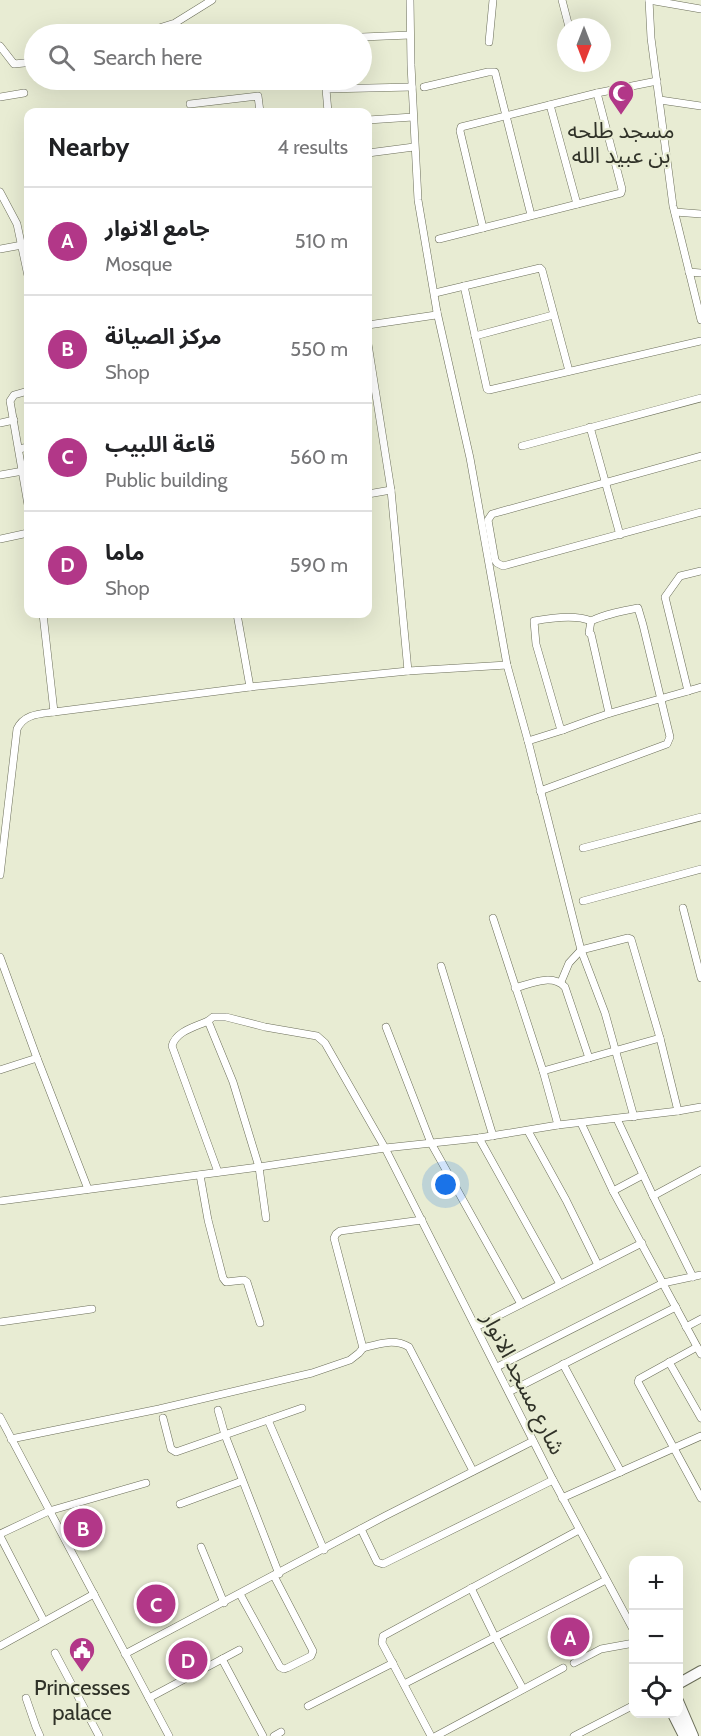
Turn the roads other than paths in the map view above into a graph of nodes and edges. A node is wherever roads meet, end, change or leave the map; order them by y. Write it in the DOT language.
graph roads {
  1 [pos="212,0"];
  2 [pos="410,0"];
  3 [pos="493,0"];
  4 [pos="562,0"];
  5 [pos="649,0"];
  6 [pos="701,9"];
  7 [pos="566,18"];
  8 [pos="172,24"];
  9 [pos="410,35"];
  10 [pos="372,37"];
  11 [pos="489,42"];
  12 [pos="0,46"];
  13 [pos="24,63"];
  14 [pos="657,81"];
  15 [pos="412,87"];
  16 [pos="424,87"];
  17 [pos="372,88"];
  18 [pos="326,90"];
  19 [pos="24,93"];
  20 [pos="597,93"];
  21 [pos="0,97"];
  22 [pos="660,100"];
  23 [pos="190,104"];
  24 [pos="550,105"];
  25 [pos="701,106"];
  26 [pos="260,108"];
  27 [pos="328,108"];
  28 [pos="506,116"];
  29 [pos="413,117"];
  30 [pos="372,120"];
  31 [pos="414,147"];
  32 [pos="372,152"];
  33 [pos="0,192"];
  34 [pos="577,204"];
  35 [pos="675,212"];
  36 [pos="701,214"];
  37 [pos="531,215"];
  38 [pos="483,228"];
  39 [pos="439,239"];
  40 [pos="22,245"];
  41 [pos="0,249"];
  42 [pos="24,255"];
  43 [pos="689,272"];
  44 [pos="701,273"];
  45 [pos="464,286"];
  46 [pos="435,293"];
  47 [pos="437,312"];
  48 [pos="553,315"];
  49 [pos="701,320"];
  50 [pos="372,324"];
  51 [pos="475,336"];
  52 [pos="701,341"];
  53 [pos="372,369"];
  54 [pos="569,371"];
  55 [pos="24,392"];
  56 [pos="701,398"];
  57 [pos="14,420"];
  58 [pos="0,423"];
  59 [pos="590,427"];
  60 [pos="522,446"];
  61 [pos="24,448"];
  62 [pos="19,449"];
  63 [pos="701,456"];
  64 [pos="23,471"];
  65 [pos="0,475"];
  66 [pos="606,482"];
  67 [pos="391,490"];
  68 [pos="372,493"];
  69 [pos="701,512"];
  70 [pos="24,534"];
  71 [pos="620,535"];
  72 [pos="0,539"];
  73 [pos="701,571"];
  74 [pos="43,618"];
  75 [pos="238,618"];
  76 [pos="591,621"];
  77 [pos="507,665"];
  78 [pos="408,671"];
  79 [pos="250,687"];
  80 [pos="701,687"];
  81 [pos="688,691"];
  82 [pos="661,699"];
  83 [pos="54,712"];
  84 [pos="609,713"];
  85 [pos="562,730"];
  86 [pos="528,741"];
  87 [pos="540,791"];
  88 [pos="701,817"];
  89 [pos="583,848"];
  90 [pos="701,869"];
  91 [pos="0,875"];
  92 [pos="583,901"];
  93 [pos="683,908"];
  94 [pos="493,918"];
  95 [pos="581,950"];
  96 [pos="0,957"];
  97 [pos="441,966"];
  98 [pos="701,978"];
  99 [pos="561,982"];
  100 [pos="515,988"];
  101 [pos="208,1021"];
  102 [pos="386,1027"];
  103 [pos="660,1038"];
  104 [pos="616,1051"];
  105 [pos="37,1058"];
  106 [pos="590,1058"];
  107 [pos="0,1070"];
  108 [pos="543,1071"];
  109 [pos="701,1107"];
  110 [pos="678,1111"];
  111 [pos="634,1117"];
  112 [pos="617,1119"];
  113 [pos="581,1123"];
  114 [pos="558,1125"];
  115 [pos="528,1131"];
  116 [pos="493,1136"];
  117 [pos="479,1138"];
  118 [pos="431,1143"];
  119 [pos="385,1148"];
  120 [pos="260,1167"];
  121 [pos="701,1170"];
  122 [pos="218,1172"];
  123 [pos="200,1175"];
  124 [pos="643,1175"];
  125 [pos="88,1189"];
  126 [pos="613,1191"];
  127 [pos="653,1196"];
  128 [pos="0,1201"];
  129 [pos="266,1218"];
  130 [pos="422,1220"];
  131 [pos="642,1243"];
  132 [pos="598,1265"];
  133 [pos="697,1276"];
  134 [pos="663,1283"];
  135 [pos="560,1284"];
  136 [pos="521,1304"];
  137 [pos="676,1308"];
  138 [pos="92,1309"];
  139 [pos="701,1319"];
  140 [pos="0,1322"];
  141 [pos="260,1323"];
  142 [pos="476,1327"];
  143 [pos="686,1327"];
  144 [pos="697,1347"];
  145 [pos="363,1348"];
  146 [pos="701,1354"];
  147 [pos="669,1362"];
  148 [pos="562,1364"];
  149 [pos="497,1367"];
  150 [pos="509,1392"];
  151 [pos="302,1408"];
  152 [pos="218,1410"];
  153 [pos="0,1417"];
  154 [pos="164,1418"];
  155 [pos="701,1418"];
  156 [pos="268,1420"];
  157 [pos="225,1435"];
  158 [pos="701,1436"];
  159 [pos="11,1439"];
  160 [pos="533,1441"];
  161 [pos="673,1448"];
  162 [pos="473,1471"];
  163 [pos="621,1472"];
  164 [pos="553,1480"];
  165 [pos="242,1481"];
  166 [pos="147,1483"];
  167 [pos="562,1498"];
  168 [pos="701,1498"];
  169 [pos="180,1504"];
  170 [pos="49,1510"];
  171 [pos="361,1529"];
  172 [pos="579,1530"];
  173 [pos="0,1535"];
  174 [pos="201,1547"];
  175 [pos="324,1550"];
  176 [pos="277,1575"];
  177 [pos="606,1580"];
  178 [pos="471,1588"];
  179 [pos="94,1594"];
  180 [pos="240,1594"];
  181 [pos="224,1602"];
  182 [pos="44,1621"];
  183 [pos="629,1623"];
  184 [pos="495,1637"];
  185 [pos="1,1642"];
  186 [pos="629,1644"];
  187 [pos="239,1650"];
  188 [pos="55,1653"];
  189 [pos="125,1654"];
  190 [pos="222,1659"];
  191 [pos="393,1663"];
  192 [pos="573,1663"];
  193 [pos="562,1668"];
  194 [pos="701,1671"];
  195 [pos="683,1681"];
  196 [pos="404,1684"];
  197 [pos="523,1689"];
  198 [pos="26,1698"];
  199 [pos="148,1698"];
  200 [pos="308,1706"];
  201 [pos="629,1707"];
  202 [pos="683,1713"];
  203 [pos="675,1718"];
  204 [pos="281,1732"];
  205 [pos="40,1736"];
  206 [pos="99,1736"];
  207 [pos="169,1736"];
  208 [pos="263,1736"];
  209 [pos="274,1736"];
  210 [pos="431,1736"];
  211 [pos="436,1736"];
  212 [pos="574,1736"];
  213 [pos="684,1736"];
  214 [pos="693,1736"];
  1 -- 8 [label="street"];
  2 -- 9 [label="street"];
  3 -- 11 [label="street"];
  4 -- 7 [label="street"];
  5 -- 6 [label="street"];
  5 -- 14 [label="street"];
  9 -- 10 [label="street"];
  9 -- 15 [label="street"];
  12 -- 13 [label="street"];
  14 -- 20 [label="street"];
  14 -- 22 [label="street"];
  15 -- 17 [label="street"];
  15 -- 29 [label="street"];
  16 -- 28 [label="street"];
  18 -- 27 [label="street"];
  19 -- 21 [label="street"];
  20 -- 24 [label="street"];
  20 -- 34 [label="street"];
  22 -- 25 [label="street"];
  22 -- 35 [label="street"];
  23 -- 26 [label="street"];
  24 -- 28 [label="street"];
  24 -- 34 [label="street"];
  28 -- 37 [label="street"];
  28 -- 38 [label="street"];
  29 -- 30 [label="street"];
  29 -- 31 [label="street"];
  31 -- 32 [label="street"];
  31 -- 46 [label="street"];
  33 -- 40 [label="street"];
  34 -- 37 [label="street"];
  35 -- 36 [label="street"];
  35 -- 43 [label="street"];
  37 -- 38 [label="street"];
  38 -- 39 [label="street"];
  40 -- 41 [label="street"];
  40 -- 42 [label="street"];
  43 -- 44 [label="street"];
  43 -- 49 [label="street"];
  45 -- 46 [label="street"];
  45 -- 48 [label="street"];
  45 -- 51 [label="street"];
  46 -- 47 [label="street"];
  47 -- 50 [label="street"];
  47 -- 77 [label="street"];
  48 -- 51 [label="street"];
  48 -- 54 [label="street"];
  51 -- 54 [label="street"];
  52 -- 54 [label="street"];
  53 -- 67 [label="street"];
  55 -- 57 [label="street"];
  56 -- 59 [label="street"];
  57 -- 58 [label="street"];
  57 -- 62 [label="street"];
  59 -- 60 [label="street"];
  59 -- 66 [label="street"];
  61 -- 62 [label="street"];
  62 -- 64 [label="street"];
  63 -- 66 [label="street"];
  64 -- 65 [label="street"];
  66 -- 71 [label="street"];
  66 -- 71 [label="street"];
  67 -- 68 [label="street"];
  67 -- 78 [label="street"];
  69 -- 71 [label="street"];
  70 -- 72 [label="street"];
  73 -- 81 [label="street"];
  74 -- 83 [label="street"];
  75 -- 79 [label="street"];
  76 -- 82 [label="street"];
  76 -- 84 [label="street"];
  76 -- 85 [label="street"];
  77 -- 78 [label="street"];
  77 -- 86 [label="street"];
  78 -- 79 [label="street"];
  79 -- 83 [label="street"];
  80 -- 81 [label="street"];
  81 -- 82 [label="street"];
  82 -- 84 [label="street"];
  82 -- 87 [label="street"];
  83 -- 91 [label="street"];
  84 -- 85 [label="street"];
  85 -- 86 [label="street"];
  86 -- 87 [label="street"];
  87 -- 95 [label="street"];
  88 -- 89 [label="street"];
  90 -- 92 [label="street"];
  93 -- 98 [label="street"];
  94 -- 100 [label="street"];
  95 -- 99 [label="street"];
  95 -- 103 [label="street"];
  95 -- 104 [label="street"];
  96 -- 105 [label="street"];
  97 -- 116 [label="street"];
  99 -- 100 [label="street"];
  99 -- 106 [label="street"];
  100 -- 108 [label="street"];
  101 -- 119 [label="street, شارع مسجد الانوار"];
  101 -- 120 [label="street"];
  101 -- 122 [label="street"];
  102 -- 118 [label="street"];
  103 -- 104 [label="street"];
  103 -- 110 [label="street"];
  104 -- 106 [label="street"];
  104 -- 111 [label="street"];
  105 -- 107 [label="street"];
  105 -- 125 [label="street"];
  106 -- 108 [label="street"];
  108 -- 114 [label="street"];
  109 -- 110 [label="street"];
  110 -- 111 [label="street"];
  111 -- 112 [label="street"];
  112 -- 113 [label="street"];
  112 -- 124 [label="street"];
  113 -- 114 [label="street"];
  113 -- 126 [label="street"];
  114 -- 115 [label="street"];
  115 -- 116 [label="street"];
  115 -- 132 [label="street"];
  116 -- 117 [label="street"];
  117 -- 118 [label="street"];
  117 -- 135 [label="street"];
  118 -- 119 [label="street"];
  118 -- 136 [label="street"];
  119 -- 120 [label="street"];
  119 -- 130 [label="street, شارع مسجد الانوار"];
  120 -- 122 [label="street"];
  120 -- 129 [label="street"];
  121 -- 127 [label="street"];
  122 -- 123 [label="street"];
  123 -- 125 [label="street"];
  123 -- 141 [label="street"];
  124 -- 126 [label="street"];
  124 -- 127 [label="street"];
  125 -- 128 [label="street"];
  126 -- 131 [label="street"];
  127 -- 133 [label="street"];
  130 -- 142 [label="street, شارع مسجد الانوار"];
  130 -- 145 [label="street"];
  131 -- 132 [label="street"];
  131 -- 134 [label="street"];
  132 -- 135 [label="street"];
  133 -- 134 [label="street"];
  134 -- 137 [label="street"];
  134 -- 149 [label="street"];
  135 -- 136 [label="street"];
  136 -- 142 [label="street"];
  137 -- 143 [label="street"];
  137 -- 148 [label="street"];
  138 -- 140 [label="street"];
  139 -- 143 [label="street"];
  142 -- 149 [label="street, شارع مسجد الانوار"];
  143 -- 144 [label="street"];
  144 -- 146 [label="street"];
  144 -- 147 [label="street"];
  145 -- 159 [label="street"];
  145 -- 162 [label="street"];
  147 -- 155 [label="street"];
  147 -- 161 [label="street"];
  148 -- 150 [label="street"];
  148 -- 163 [label="street"];
  149 -- 150 [label="street, شارع مسجد الانوار"];
  150 -- 160 [label="street, شارع مسجد الانوار"];
  151 -- 156 [label="street"];
  152 -- 157 [label="street"];
  153 -- 159 [label="street"];
  154 -- 157 [label="street"];
  156 -- 157 [label="street"];
  156 -- 175 [label="street"];
  157 -- 165 [label="street"];
  158 -- 161 [label="street"];
  159 -- 170 [label="street"];
  160 -- 162 [label="street"];
  160 -- 164 [label="street, شارع مسجد الانوار"];
  161 -- 163 [label="street"];
  161 -- 168 [label="street"];
  162 -- 171 [label="street"];
  163 -- 167 [label="street"];
  164 -- 167 [label="street, شارع مسجد الانوار"];
  164 -- 171 [label="street"];
  165 -- 169 [label="street"];
  165 -- 176 [label="street"];
  166 -- 170 [label="street"];
  167 -- 172 [label="street, شارع مسجد الانوار"];
  170 -- 173 [label="street"];
  170 -- 179 [label="street"];
  171 -- 175 [label="street"];
  172 -- 177 [label="street, شارع مسجد الانوار"];
  172 -- 178 [label="street"];
  173 -- 182 [label="street"];
  174 -- 181 [label="street"];
  175 -- 176 [label="street"];
  176 -- 180 [label="street"];
  176 -- 180 [label="street"];
  177 -- 183 [label="street, شارع مسجد الانوار"];
  177 -- 184 [label="street"];
  178 -- 184 [label="street"];
  178 -- 191 [label="street"];
  179 -- 182 [label="street"];
  179 -- 189 [label="street"];
  180 -- 181 [label="street"];
  181 -- 189 [label="street"];
  182 -- 185 [label="street"];
  184 -- 196 [label="street"];
  184 -- 197 [label="street"];
  186 -- 192 [label="street"];
  187 -- 190 [label="street"];
  188 -- 206 [label="street"];
  189 -- 199 [label="street"];
  190 -- 199 [label="street"];
  190 -- 208 [label="street"];
  191 -- 196 [label="street"];
  191 -- 200 [label="street"];
  193 -- 197 [label="street"];
  194 -- 195 [label="main road"];
  196 -- 210 [label="street"];
  197 -- 211 [label="street"];
  198 -- 205 [label="street"];
  199 -- 207 [label="street"];
  201 -- 212 [label="street"];
  202 -- 214 [label="main road"];
  203 -- 213 [label="main road"];
  204 -- 209 [label="street"];
}
